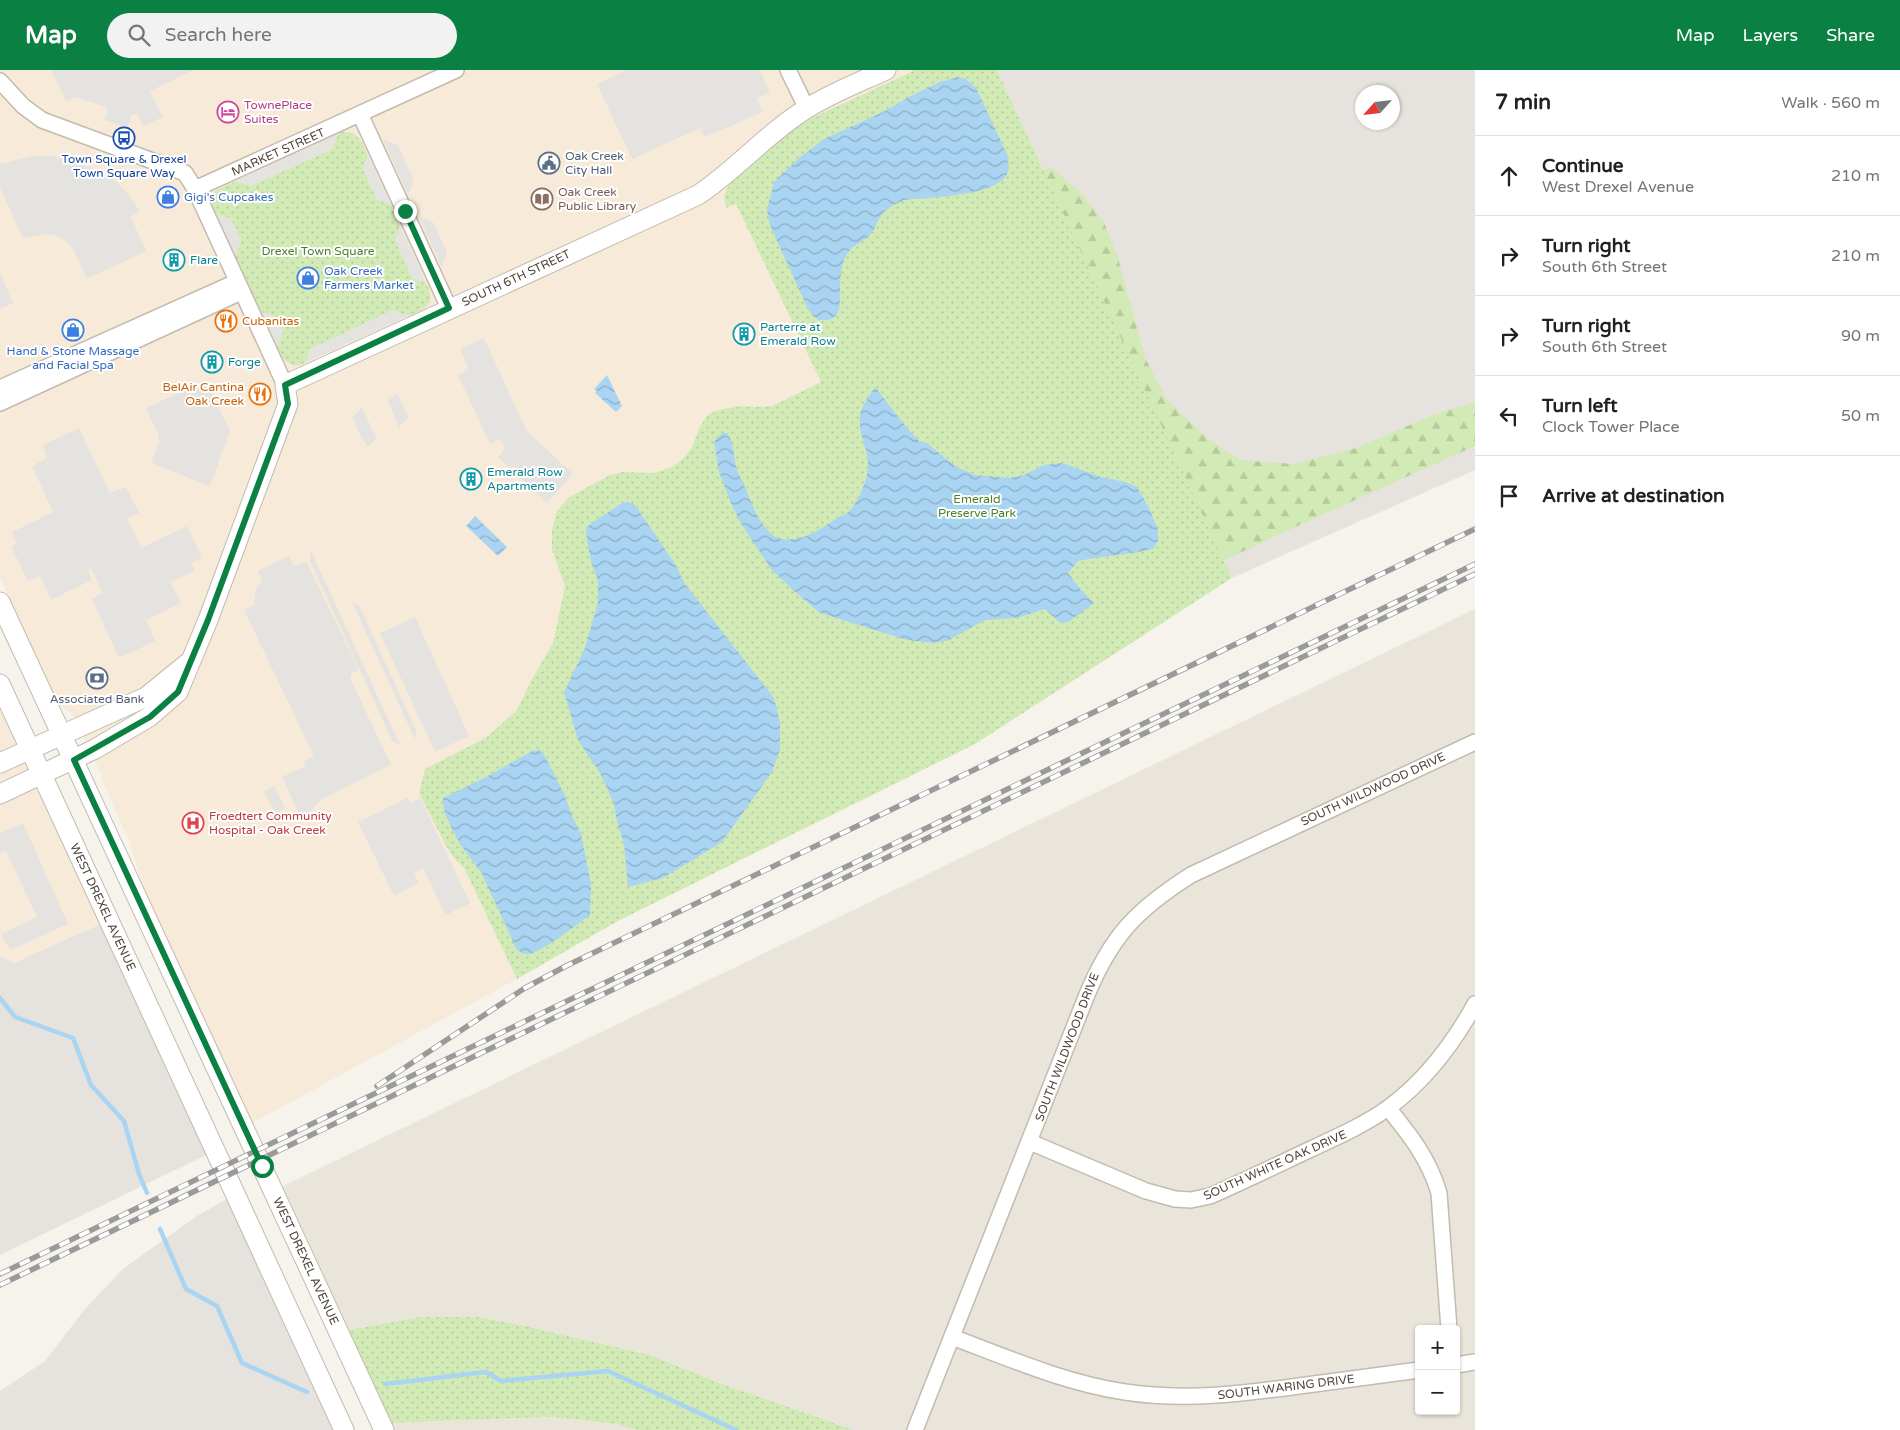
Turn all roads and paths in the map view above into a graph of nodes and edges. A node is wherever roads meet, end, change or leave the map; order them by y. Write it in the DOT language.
graph roads {
  1 [pos="456,70"];
  2 [pos="788,70"];
  3 [pos="886,70"];
  4 [pos="0,81"];
  5 [pos="806,109"];
  6 [pos="360,114"];
  7 [pos="195,190"];
  8 [pos="239,287"];
  9 [pos="449,308"];
  10 [pos="285,385"];
  11 [pos="0,388"];
  12 [pos="0,403"];
  13 [pos="0,602"];
  14 [pos="192,660"];
  15 [pos="0,684"];
  16 [pos="62,734"];
  17 [pos="1475,742"];
  18 [pos="30,749"];
  19 [pos="74,760"];
  20 [pos="0,763"];
  21 [pos="42,775"];
  22 [pos="0,794"];
  23 [pos="1475,1004"];
  24 [pos="1388,1108"];
  25 [pos="1030,1142"];
  26 [pos="1449,1325"];
  27 [pos="952,1337"];
  28 [pos="1475,1362"];
  29 [pos="1460,1364"];
  30 [pos="1415,1371"];
  31 [pos="344,1430"];
  32 [pos="384,1430"];
  33 [pos="915,1430"];
  1 -- 6 [label="street, MARKET STREET"];
  2 -- 5 [label="street"];
  3 -- 5 [label="street, SOUTH 6TH STREET"];
  4 -- 7 [label="street"];
  5 -- 9 [label="street, SOUTH 6TH STREET"];
  6 -- 7 [label="street, MARKET STREET"];
  6 -- 9 [label="street"];
  7 -- 8 [label="street"];
  8 -- 10 [label="street"];
  8 -- 11 [label="street"];
  8 -- 12 [label="street"];
  9 -- 10 [label="street, SOUTH 6TH STREET"];
  10 -- 14 [label="street"];
  13 -- 16 [label="street, WEST DREXEL AVENUE"];
  14 -- 16 [label="street"];
  14 -- 19 [label="street"];
  15 -- 18 [label="street, WEST DREXEL AVENUE"];
  16 -- 18 [label="street"];
  16 -- 19 [label="street, WEST DREXEL AVENUE"];
  17 -- 25 [label="street, SOUTH WILDWOOD DRIVE"];
  18 -- 20 [label="street"];
  18 -- 21 [label="street, WEST DREXEL AVENUE"];
  19 -- 21 [label="street"];
  19 -- 32 [label="street, WEST DREXEL AVENUE"];
  21 -- 22 [label="street"];
  21 -- 31 [label="street, WEST DREXEL AVENUE"];
  23 -- 24 [label="street, SOUTH WHITE OAK DRIVE"];
  24 -- 25 [label="street, SOUTH WHITE OAK DRIVE"];
  24 -- 26 [label="street"];
  25 -- 27 [label="street, SOUTH WILDWOOD DRIVE"];
  27 -- 30 [label="street, SOUTH WARING DRIVE"];
  27 -- 33 [label="street, SOUTH WILDWOOD DRIVE"];
  28 -- 29 [label="street"];
}
